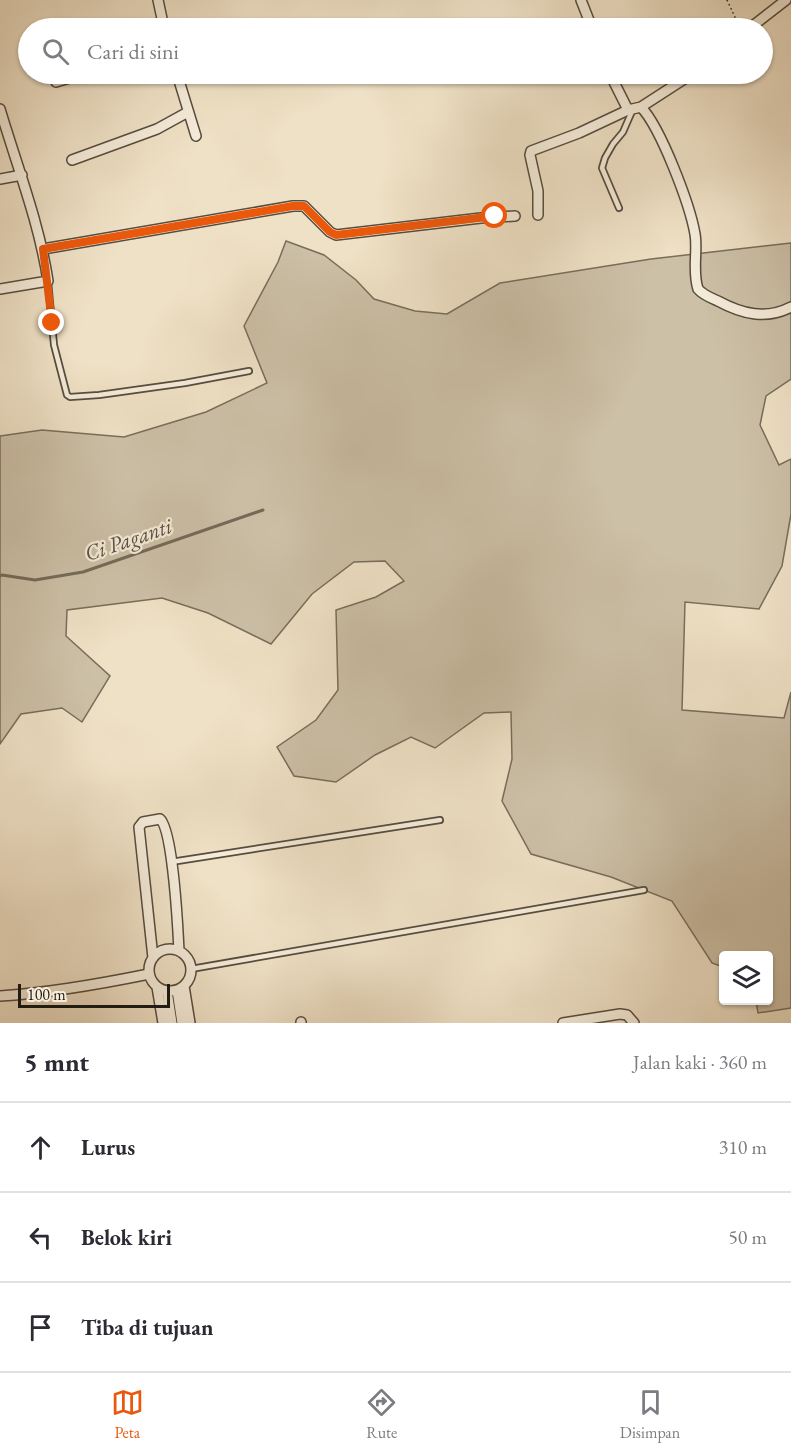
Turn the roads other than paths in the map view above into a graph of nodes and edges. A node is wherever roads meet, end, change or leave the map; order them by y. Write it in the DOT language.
graph roads {
  1 [pos="158,0"];
  2 [pos="581,0"];
  3 [pos="786,0"];
  4 [pos="162,18"];
  5 [pos="588,18"];
  6 [pos="763,18"];
  7 [pos="180,84"];
  8 [pos="617,84"];
  9 [pos="675,84"];
  10 [pos="0,109"];
  11 [pos="634,109"];
  12 [pos="188,112"];
  13 [pos="196,136"];
  14 [pos="72,159"];
  15 [pos="22,175"];
  16 [pos="0,180"];
  17 [pos="620,208"];
  18 [pos="538,214"];
  19 [pos="515,216"];
  20 [pos="43,249"];
  21 [pos="48,281"];
  22 [pos="0,289"];
  23 [pos="791,307"];
  24 [pos="249,371"];
  25 [pos="440,820"];
  26 [pos="171,862"];
  27 [pos="644,890"];
  28 [pos="179,951"];
  29 [pos="153,958"];
  30 [pos="191,969"];
  31 [pos="149,974"];
  32 [pos="157,987"];
  33 [pos="176,989"];
  34 [pos="0,996"];
  35 [pos="163,1023"];
  36 [pos="172,1023"];
  37 [pos="182,1023"];
  38 [pos="190,1023"];
  39 [pos="564,1023"];
  40 [pos="634,1023"];
  1 -- 4 [label="street"];
  2 -- 5 [label="street"];
  3 -- 6 [label="street"];
  7 -- 12 [label="street"];
  8 -- 11 [label="street"];
  9 -- 11 [label="street"];
  10 -- 15 [label="street"];
  11 -- 17 [label="lane"];
  11 -- 18 [label="street"];
  11 -- 23 [label="street"];
  12 -- 13 [label="street"];
  12 -- 14 [label="street"];
  15 -- 16 [label="street"];
  15 -- 20 [label="street"];
  19 -- 20 [label="street"];
  20 -- 21 [label="street"];
  21 -- 22 [label="street"];
  21 -- 24 [label="lane"];
  25 -- 26 [label="lane"];
  26 -- 28 [label="street"];
  26 -- 29 [label="street"];
  27 -- 30 [label="lane"];
  28 -- 29 [label="street"];
  28 -- 30 [label="street"];
  29 -- 31 [label="street"];
  30 -- 33 [label="street"];
  31 -- 32 [label="street"];
  31 -- 34 [label="street"];
  32 -- 33 [label="street"];
  32 -- 35 [label="street"];
  33 -- 36 [label="street"];
  33 -- 37 [label="street"];
  33 -- 38 [label="street"];
  39 -- 40 [label="street"];
}
